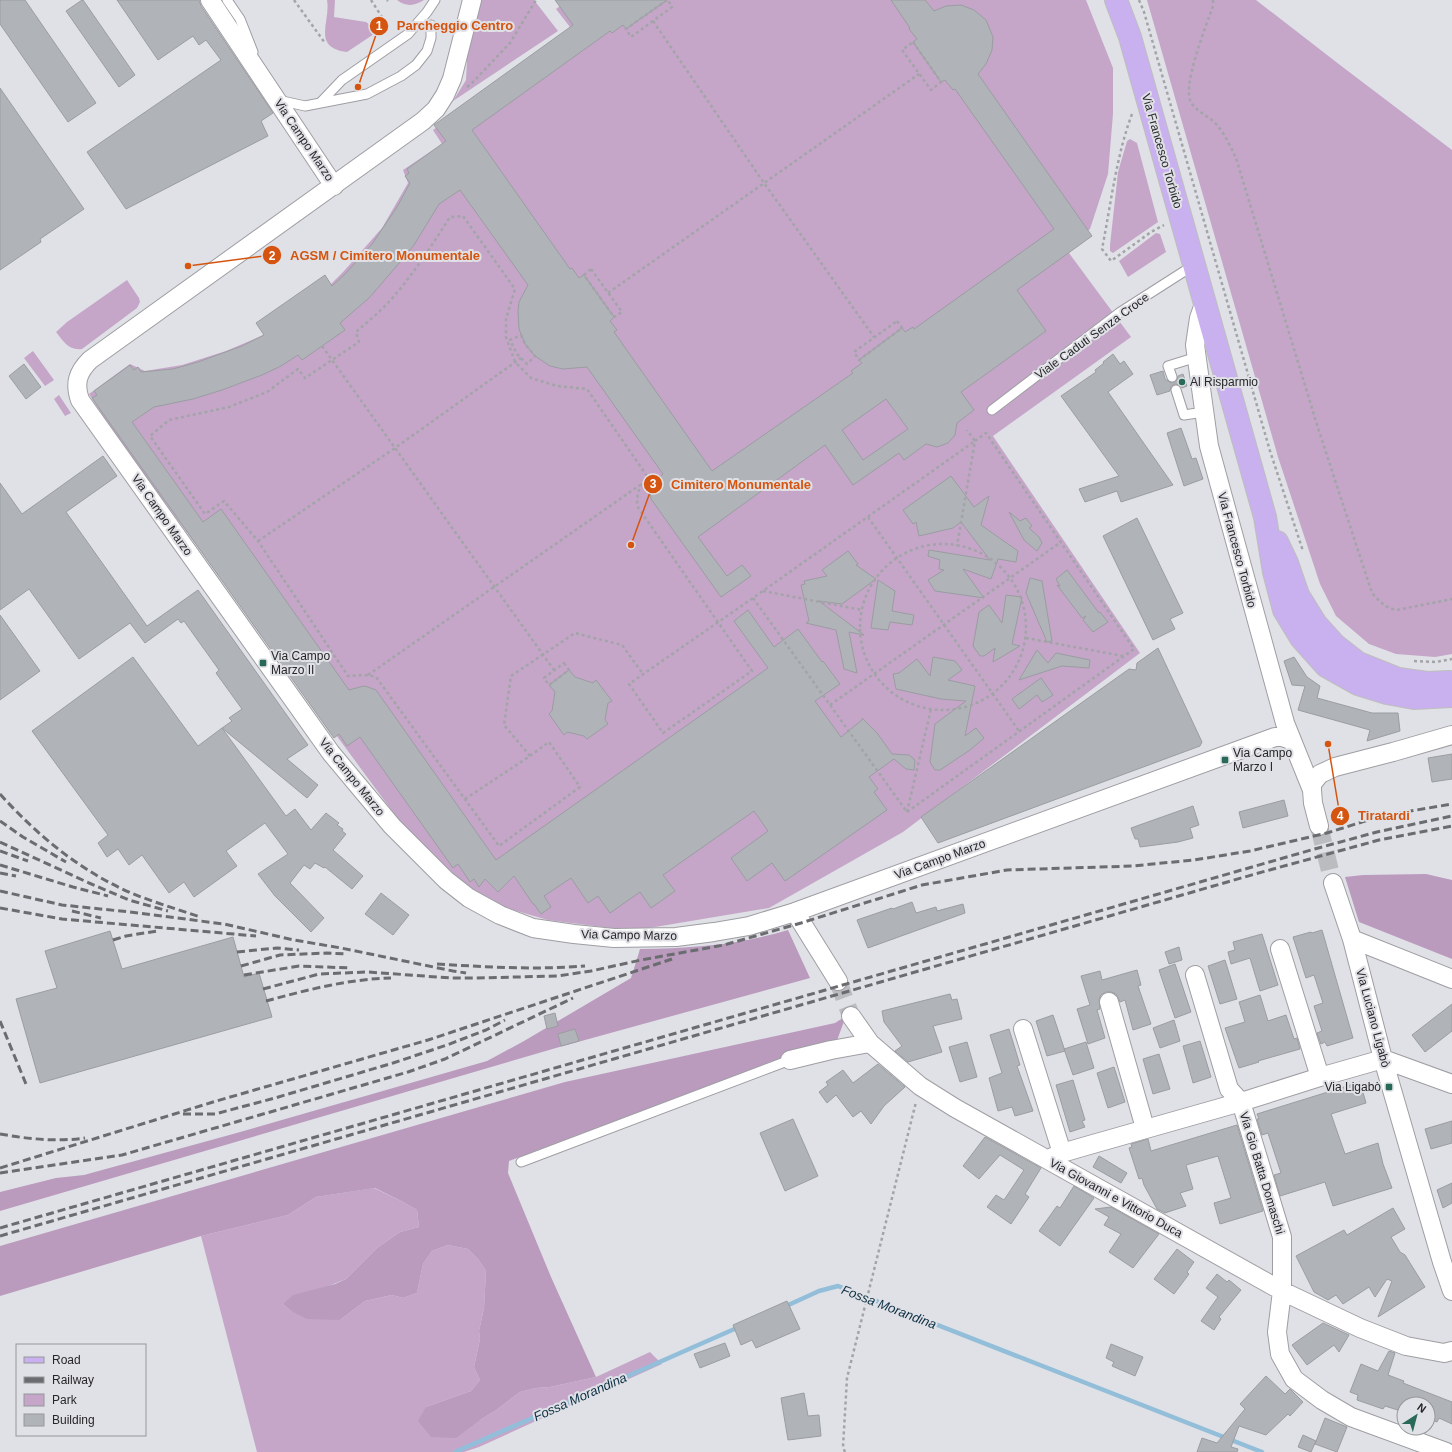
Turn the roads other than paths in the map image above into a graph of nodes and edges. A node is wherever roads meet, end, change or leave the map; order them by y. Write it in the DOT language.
graph roads {
  1 [pos="210,0"];
  2 [pos="227,0"];
  3 [pos="435,0"];
  4 [pos="472,0"];
  5 [pos="1116,0"];
  6 [pos="431,25"];
  7 [pos="265,82"];
  8 [pos="276,99"];
  9 [pos="320,103"];
  10 [pos="334,186"];
  11 [pos="1194,265"];
  12 [pos="1204,304"];
  13 [pos="1196,357"];
  14 [pos="1172,377"];
  15 [pos="1176,390"];
  16 [pos="992,410"];
  17 [pos="1204,412"];
  18 [pos="1265,518"];
  19 [pos="1452,682"];
  20 [pos="1452,696"];
  21 [pos="1452,735"];
  22 [pos="1291,740"];
  23 [pos="1312,790"];
  24 [pos="1319,826"];
  25 [pos="1333,883"];
  26 [pos="795,912"];
  27 [pos="1352,939"];
  28 [pos="1280,949"];
  29 [pos="1196,975"];
  30 [pos="1452,979"];
  31 [pos="838,980"];
  32 [pos="1109,1002"];
  33 [pos="851,1016"];
  34 [pos="1023,1028"];
  35 [pos="870,1043"];
  36 [pos="1383,1059"];
  37 [pos="790,1060"];
  38 [pos="1320,1077"];
  39 [pos="1452,1084"];
  40 [pos="1241,1102"];
  41 [pos="1145,1128"];
  42 [pos="1055,1156"];
  43 [pos="521,1162"];
  44 [pos="1282,1292"];
  45 [pos="1452,1292"];
  46 [pos="1452,1351"];
  47 [pos="1446,1452"];
  1 -- 7 [label="street, Via Campo Marzo"];
  2 -- 7 [label="lane"];
  3 -- 9 [label="lane"];
  4 -- 10 [label="street"];
  5 -- 11 [label="main road, Via Francesco Torbido"];
  6 -- 9 [label="lane"];
  7 -- 8 [label="street, Via Campo Marzo"];
  8 -- 9 [label="lane"];
  8 -- 10 [label="street, Via Campo Marzo"];
  10 -- 26 [label="street, Via Campo Marzo"];
  11 -- 12 [label="main road, Via Francesco Torbido"];
  11 -- 16 [label="lane, Viale Caduti Senza Croce"];
  12 -- 13 [label="street, Via Francesco Torbido"];
  12 -- 18 [label="main road, Via Francesco Torbido"];
  13 -- 14 [label="lane"];
  13 -- 17 [label="street, Via Francesco Torbido"];
  15 -- 17 [label="lane"];
  17 -- 22 [label="street, Via Francesco Torbido"];
  18 -- 19 [label="main road, Via Francesco Torbido"];
  18 -- 20 [label="main road, Via Francesco Torbido"];
  21 -- 23 [label="street"];
  22 -- 23 [label="street, Via Francesco Torbido"];
  22 -- 26 [label="street, Via Campo Marzo"];
  23 -- 24 [label="street"];
  25 -- 27 [label="street, Via Luciano Ligabò"];
  26 -- 31 [label="street"];
  27 -- 30 [label="street"];
  27 -- 36 [label="street, Via Luciano Ligabò"];
  28 -- 38 [label="street"];
  29 -- 40 [label="street, Via Gio Batta Domaschi"];
  32 -- 41 [label="street"];
  33 -- 35 [label="street, Via Giovanni e Vittorio Duca"];
  34 -- 42 [label="street"];
  35 -- 37 [label="street"];
  35 -- 42 [label="street, Via Giovanni e Vittorio Duca"];
  36 -- 38 [label="street, Via Gio Batta Domaschi"];
  36 -- 39 [label="street"];
  36 -- 45 [label="street, Via Luciano Ligabò"];
  37 -- 43 [label="lane"];
  38 -- 40 [label="street, Via Gio Batta Domaschi"];
  40 -- 41 [label="street, Via Gio Batta Domaschi"];
  40 -- 44 [label="street, Via Gio Batta Domaschi"];
  41 -- 42 [label="street, Via Gio Batta Domaschi"];
  42 -- 44 [label="street, Via Giovanni e Vittorio Duca"];
  44 -- 46 [label="street, Via Giovanni e Vittorio Duca"];
  44 -- 47 [label="street, Via Gio Batta Domaschi"];
}
